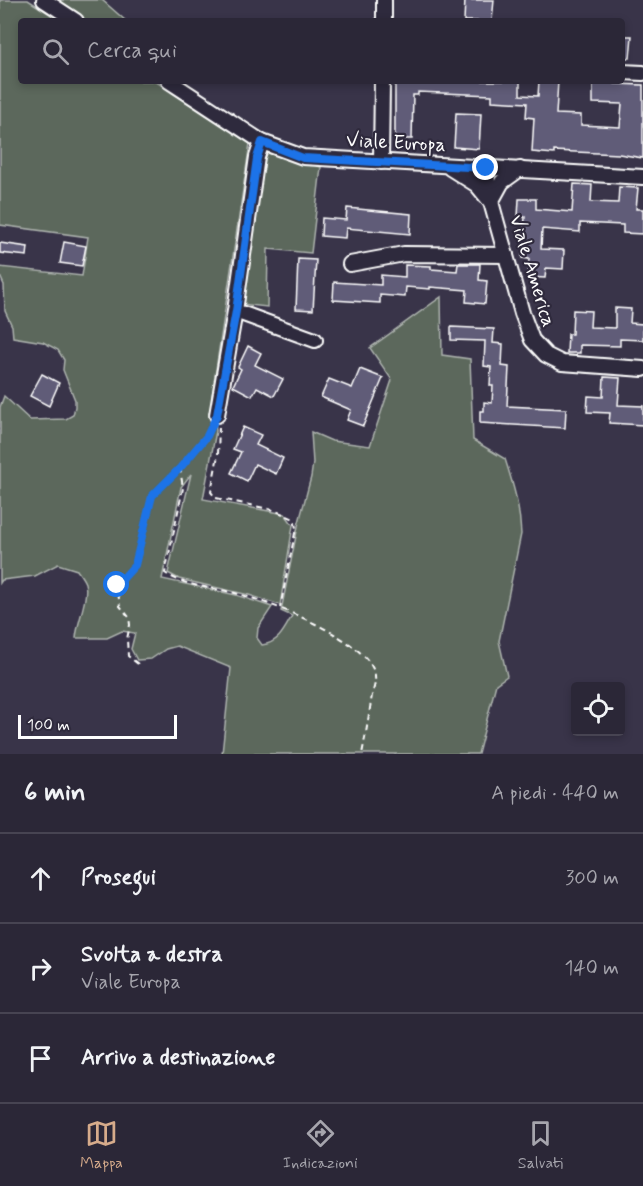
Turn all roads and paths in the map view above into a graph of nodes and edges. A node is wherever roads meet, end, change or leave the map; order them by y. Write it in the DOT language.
graph roads {
  1 [pos="384,0"];
  2 [pos="51,3"];
  3 [pos="72,18"];
  4 [pos="384,18"];
  5 [pos="625,72"];
  6 [pos="643,73"];
  7 [pos="173,84"];
  8 [pos="382,84"];
  9 [pos="262,142"];
  10 [pos="381,162"];
  11 [pos="446,166"];
  12 [pos="486,168"];
  13 [pos="520,170"];
  14 [pos="643,177"];
  15 [pos="491,202"];
  16 [pos="506,255"];
  17 [pos="350,264"];
  18 [pos="236,311"];
  19 [pos="315,340"];
  20 [pos="643,369"];
  21 [pos="217,415"];
  22 [pos="180,468"];
  23 [pos="280,608"];
  24 [pos="138,664"];
  25 [pos="362,754"];
  1 -- 4 [label="street"];
  2 -- 3 [label="street"];
  5 -- 6 [label="street"];
  7 -- 9 [label="street, Viale Europa"];
  8 -- 10 [label="street"];
  9 -- 10 [label="street, Viale Europa"];
  9 -- 18 [label="street"];
  10 -- 11 [label="street, Viale Europa"];
  11 -- 12 [label="street, Viale Europa"];
  11 -- 15 [label="street"];
  12 -- 13 [label="street, Viale Europa"];
  12 -- 15 [label="street, Viale America"];
  13 -- 14 [label="street, Viale Europa"];
  13 -- 15 [label="street, Viale America"];
  15 -- 16 [label="street, Viale America"];
  16 -- 17 [label="street"];
  16 -- 20 [label="street, Viale America"];
  18 -- 19 [label="street"];
  18 -- 21 [label="street"];
  21 -- 22 [label="path"];
  21 -- 23 [label="path"];
  22 -- 23 [label="path"];
  22 -- 24 [label="path"];
  23 -- 25 [label="path"];
}
